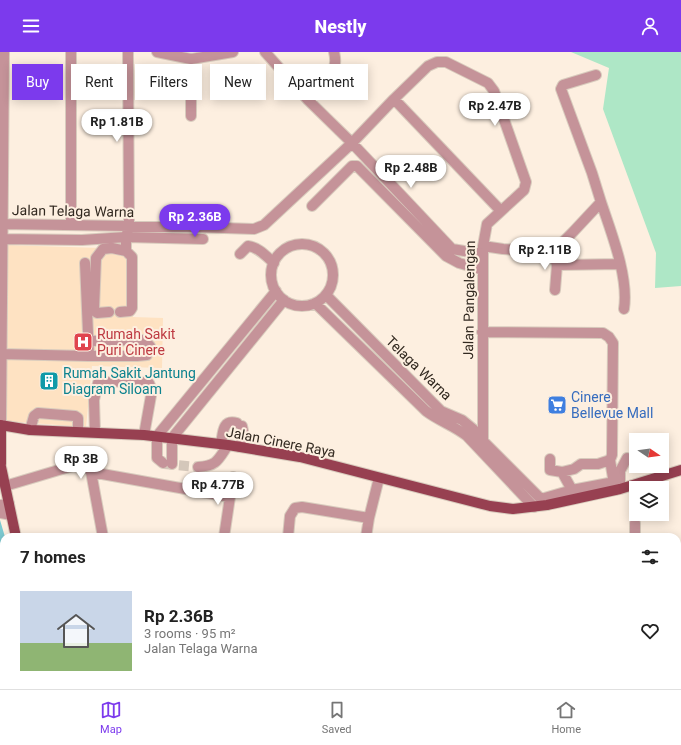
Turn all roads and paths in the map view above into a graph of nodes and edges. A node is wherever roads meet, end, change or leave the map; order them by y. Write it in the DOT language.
graph roads {
  1 [pos="4,52"];
  2 [pos="72,52"];
  3 [pos="128,52"];
  4 [pos="157,52"];
  5 [pos="233,52"];
  6 [pos="264,52"];
  7 [pos="334,52"];
  8 [pos="191,59"];
  9 [pos="437,62"];
  10 [pos="275,64"];
  11 [pos="335,64"];
  12 [pos="596,75"];
  13 [pos="394,98"];
  14 [pos="308,100"];
  15 [pos="191,116"];
  16 [pos="352,143"];
  17 [pos="601,202"];
  18 [pos="312,206"];
  19 [pos="500,210"];
  20 [pos="2,224"];
  21 [pos="71,225"];
  22 [pos="129,226"];
  23 [pos="126,237"];
  24 [pos="2,239"];
  25 [pos="203,239"];
  26 [pos="482,250"];
  27 [pos="126,251"];
  28 [pos="554,251"];
  29 [pos="449,253"];
  30 [pos="240,254"];
  31 [pos="85,263"];
  32 [pos="274,263"];
  33 [pos="620,264"];
  34 [pos="557,265"];
  35 [pos="483,270"];
  36 [pos="555,290"];
  37 [pos="276,292"];
  38 [pos="326,295"];
  39 [pos="284,300"];
  40 [pos="315,303"];
  41 [pos="624,309"];
  42 [pos="110,312"];
  43 [pos="120,312"];
  44 [pos="482,332"];
  45 [pos="89,341"];
  46 [pos="1,354"];
  47 [pos="89,356"];
  48 [pos="1,425"];
  49 [pos="24,429"];
  50 [pos="78,432"];
  51 [pos="95,432"];
  52 [pos="144,435"];
  53 [pos="1,436"];
  54 [pos="157,436"];
  55 [pos="172,438"];
  56 [pos="483,441"];
  57 [pos="224,444"];
  58 [pos="240,447"];
  59 [pos="483,453"];
  60 [pos="627,458"];
  61 [pos="550,459"];
  62 [pos="609,459"];
  63 [pos="0,463"];
  64 [pos="198,467"];
  65 [pos="91,472"];
  66 [pos="562,472"];
  67 [pos="680,473"];
  68 [pos="233,477"];
  69 [pos="379,478"];
  70 [pos="5,486"];
  71 [pos="613,488"];
  72 [pos="574,493"];
  73 [pos="230,497"];
  74 [pos="544,502"];
  75 [pos="4,505"];
  76 [pos="534,507"];
  77 [pos="0,513"];
  78 [pos="11,515"];
  79 [pos="369,518"];
  80 [pos="635,522"];
  81 [pos="15,533"];
  82 [pos="103,533"];
  83 [pos="225,533"];
  84 [pos="288,533"];
  85 [pos="367,533"];
  86 [pos="635,533"];
  1 -- 20 [label="street"];
  2 -- 21 [label="street"];
  3 -- 22 [label="street"];
  4 -- 8 [label="street"];
  5 -- 8 [label="street"];
  6 -- 10 [label="street"];
  7 -- 11 [label="street"];
  8 -- 15 [label="street"];
  9 -- 13 [label="street, Jalan Telaga Warna"];
  9 -- 19 [label="street, Jalan Pangalengan"];
  12 -- 17 [label="street"];
  13 -- 16 [label="street, Jalan Telaga Warna"];
  13 -- 19 [label="street"];
  14 -- 16 [label="street"];
  16 -- 22 [label="street, Jalan Telaga Warna"];
  16 -- 29 [label="street"];
  17 -- 28 [label="street"];
  17 -- 33 [label="street"];
  18 -- 29 [label="street"];
  19 -- 26 [label="street, Jalan Pangalengan"];
  20 -- 21 [label="street, Jalan Telaga Warna"];
  20 -- 24 [label="street"];
  21 -- 22 [label="street, Jalan Telaga Warna"];
  22 -- 23 [label="street"];
  23 -- 24 [label="street, Jalan Telaga Warna"];
  23 -- 25 [label="street"];
  23 -- 27 [label="street"];
  24 -- 46 [label="street"];
  26 -- 28 [label="street"];
  26 -- 29 [label="street"];
  26 -- 35 [label="street, Jalan Pangalengan"];
  27 -- 42 [label="street"];
  27 -- 43 [label="street"];
  28 -- 34 [label="street"];
  29 -- 35 [label="street"];
  30 -- 32 [label="street"];
  31 -- 45 [label="street"];
  32 -- 37 [label="street"];
  32 -- 38 [label="street"];
  33 -- 34 [label="street"];
  33 -- 41 [label="street"];
  34 -- 36 [label="street"];
  35 -- 44 [label="street, Jalan Pangalengan"];
  37 -- 39 [label="street"];
  37 -- 54 [label="street"];
  38 -- 40 [label="street"];
  38 -- 56 [label="street, Telaga Warna"];
  39 -- 40 [label="street"];
  39 -- 55 [label="street"];
  40 -- 59 [label="street, Telaga Warna"];
  44 -- 56 [label="street, Jalan Pangalengan"];
  44 -- 62 [label="street"];
  45 -- 47 [label="street"];
  45 -- 47 [label="street"];
  46 -- 47 [label="street"];
  46 -- 48 [label="street"];
  48 -- 49 [label="main road, Jalan Cinere Raya"];
  48 -- 53 [label="main road"];
  49 -- 50 [label="main road, Jalan Cinere Raya"];
  49 -- 50 [label="street"];
  49 -- 53 [label="main road, Jalan Cinere Raya"];
  50 -- 51 [label="main road, Jalan Cinere Raya"];
  51 -- 52 [label="main road, Jalan Cinere Raya"];
  51 -- 52 [label="street"];
  52 -- 54 [label="main road, Jalan Cinere Raya"];
  53 -- 63 [label="main road"];
  54 -- 55 [label="main road, Jalan Cinere Raya"];
  54 -- 55 [label="street"];
  55 -- 57 [label="main road, Jalan Cinere Raya"];
  56 -- 59 [label="street, Jalan Pangalengan"];
  56 -- 74 [label="street, Telaga Warna"];
  57 -- 58 [label="main road, Jalan Cinere Raya"];
  57 -- 58 [label="street"];
  57 -- 64 [label="street"];
  58 -- 69 [label="main road, Jalan Cinere Raya"];
  59 -- 76 [label="street, Telaga Warna"];
  60 -- 71 [label="street"];
  61 -- 66 [label="street"];
  62 -- 66 [label="street"];
  62 -- 71 [label="street"];
  63 -- 70 [label="main road"];
  65 -- 70 [label="street"];
  65 -- 73 [label="street"];
  65 -- 82 [label="street"];
  66 -- 72 [label="street"];
  67 -- 71 [label="main road, Jalan Cinere Raya"];
  68 -- 73 [label="street"];
  69 -- 76 [label="main road, Jalan Cinere Raya"];
  69 -- 79 [label="street"];
  70 -- 75 [label="main road"];
  71 -- 72 [label="main road, Jalan Cinere Raya"];
  72 -- 74 [label="main road, Jalan Cinere Raya"];
  73 -- 83 [label="street"];
  74 -- 76 [label="main road, Jalan Cinere Raya"];
  75 -- 78 [label="main road"];
  77 -- 78 [label="street"];
  78 -- 81 [label="main road"];
  79 -- 84 [label="street"];
  79 -- 85 [label="street"];
  80 -- 86 [label="street"];
}
